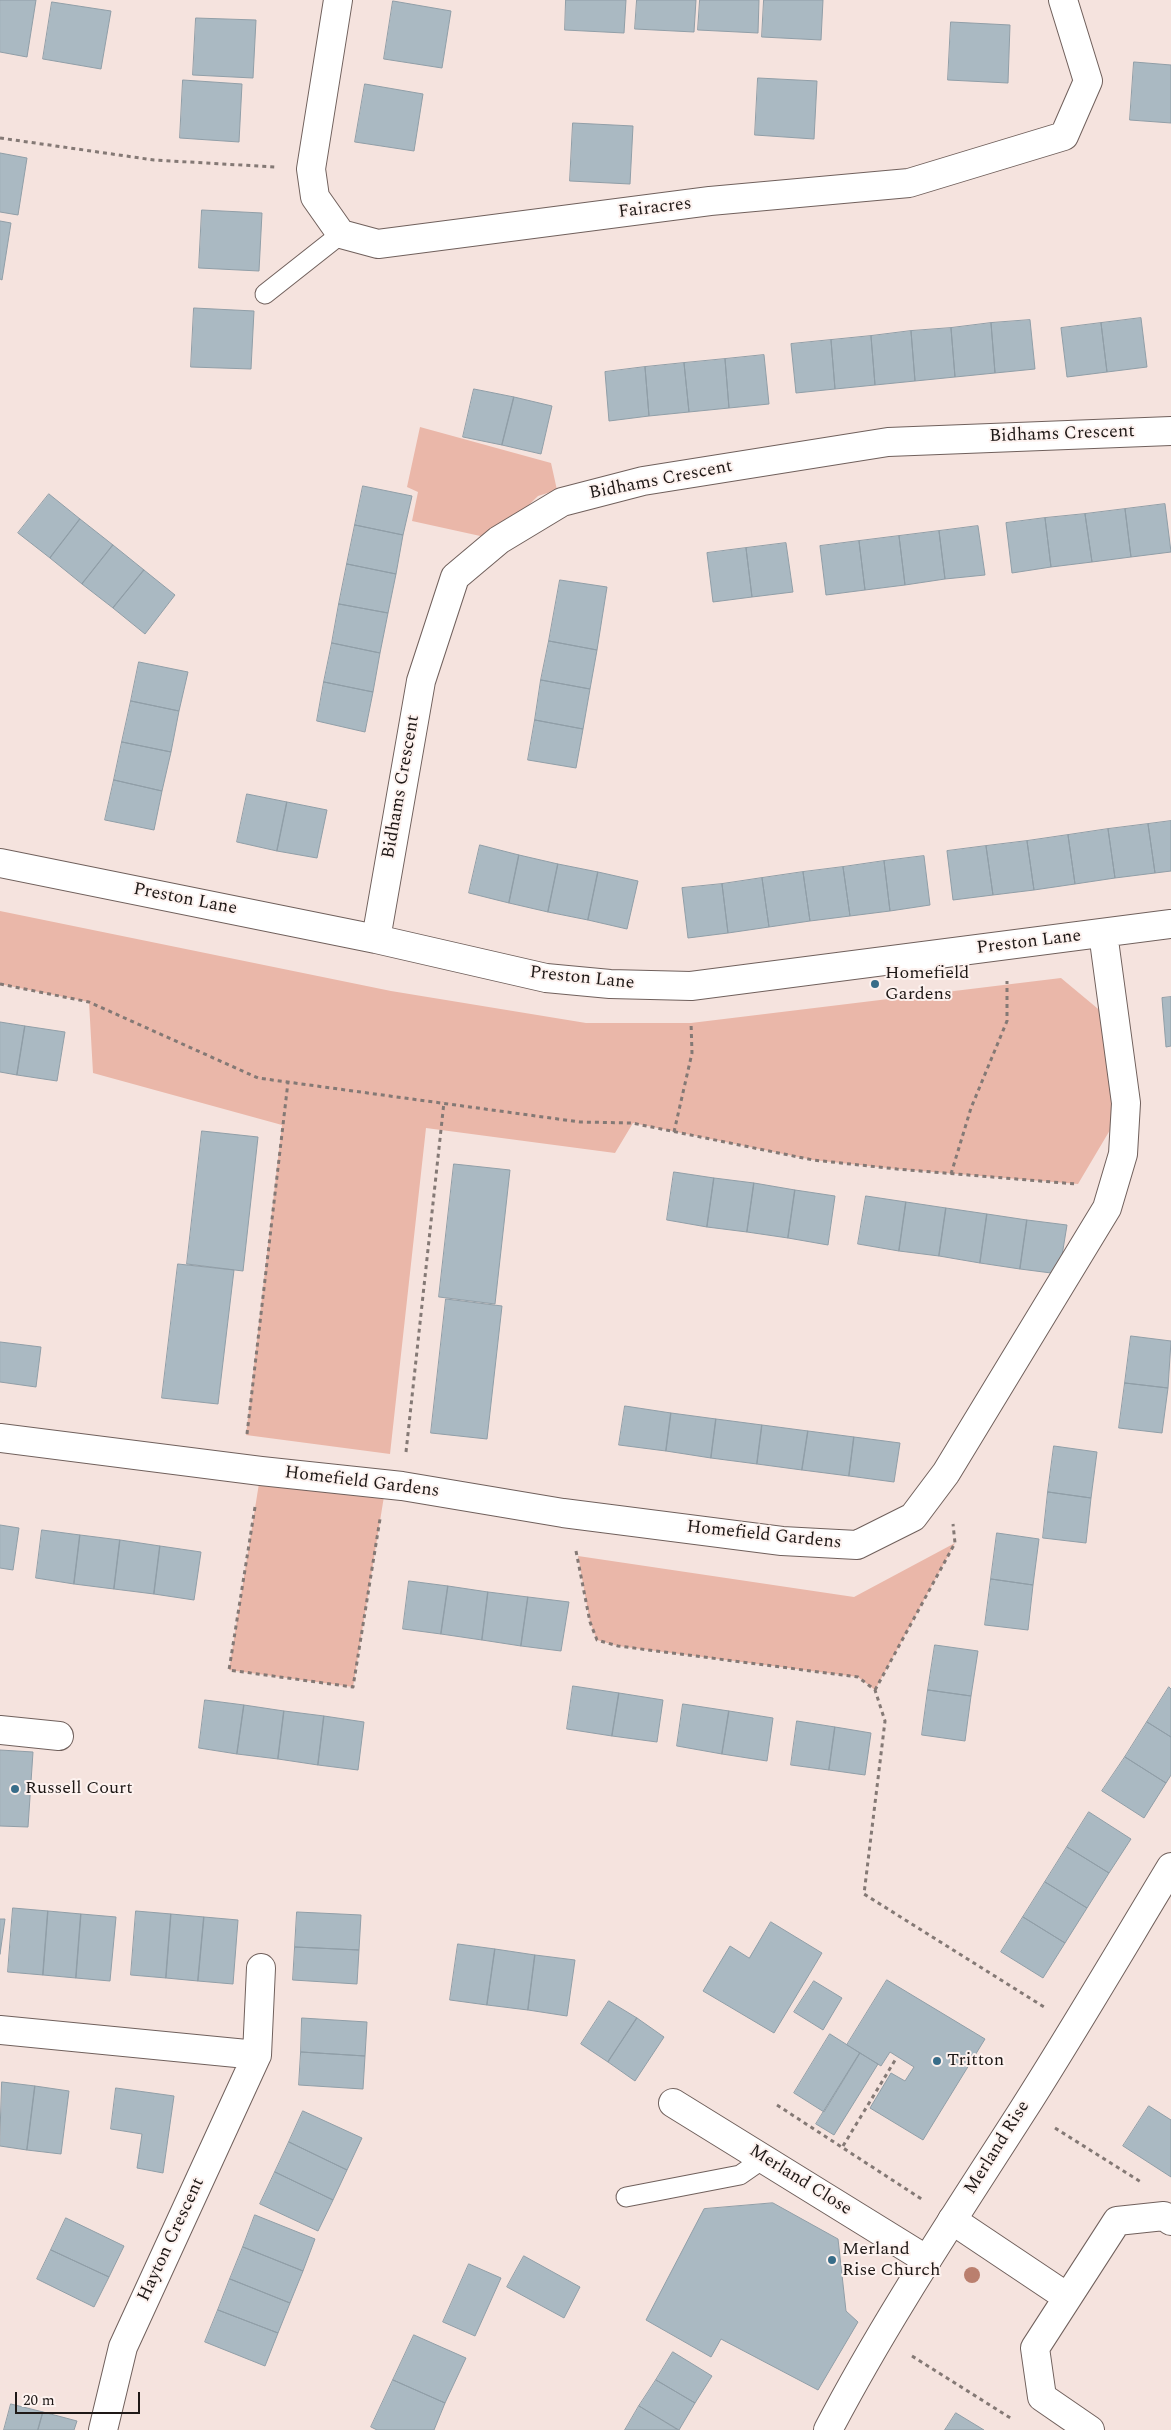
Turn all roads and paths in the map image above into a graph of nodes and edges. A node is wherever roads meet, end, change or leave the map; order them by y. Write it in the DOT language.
graph roads {
  1 [pos="338,0"];
  2 [pos="1063,0"];
  3 [pos="0,138"];
  4 [pos="311,169"];
  5 [pos="341,234"];
  6 [pos="265,294"];
  7 [pos="1171,431"];
  8 [pos="0,863"];
  9 [pos="1171,924"];
  10 [pos="1103,933"];
  11 [pos="376,939"];
  12 [pos="1007,945"];
  13 [pos="0,984"];
  14 [pos="691,986"];
  15 [pos="288,1082"];
  16 [pos="444,1102"];
  17 [pos="674,1132"];
  18 [pos="951,1174"];
  19 [pos="1112,1191"];
  20 [pos="0,1438"];
  21 [pos="252,1470"];
  22 [pos="946,1473"];
  23 [pos="394,1485"];
  24 [pos="563,1513"];
  25 [pos="875,1690"];
  26 [pos="0,1730"];
  27 [pos="58,1736"];
  28 [pos="1171,1867"];
  29 [pos="261,1968"];
  30 [pos="1074,2026"];
  31 [pos="0,2030"];
  32 [pos="257,2055"];
  33 [pos="897,2057"];
  34 [pos="673,2102"];
  35 [pos="777,2105"];
  36 [pos="1024,2108"];
  37 [pos="842,2146"];
  38 [pos="763,2159"];
  39 [pos="1146,2185"];
  40 [pos="626,2197"];
  41 [pos="952,2220"];
  42 [pos="1171,2221"];
  43 [pos="927,2260"];
  44 [pos="1067,2297"];
  45 [pos="881,2336"];
  46 [pos="1013,2420"];
  47 [pos="102,2430"];
  48 [pos="828,2430"];
  49 [pos="1090,2430"];
  1 -- 4 [label="street"];
  2 -- 5 [label="street, Fairacres"];
  3 -- 4 [label="path"];
  4 -- 5 [label="street"];
  5 -- 6 [label="lane"];
  7 -- 11 [label="street, Bidhams Crescent"];
  8 -- 11 [label="street, Preston Lane"];
  9 -- 10 [label="street, Preston Lane"];
  10 -- 12 [label="street, Preston Lane"];
  10 -- 19 [label="street, Homefield Gardens"];
  11 -- 14 [label="street, Preston Lane"];
  12 -- 14 [label="street, Preston Lane"];
  12 -- 18 [label="path"];
  13 -- 15 [label="path"];
  14 -- 17 [label="path"];
  15 -- 16 [label="path"];
  15 -- 21 [label="path"];
  16 -- 17 [label="path"];
  16 -- 23 [label="path"];
  17 -- 18 [label="path"];
  18 -- 19 [label="path"];
  19 -- 22 [label="street, Homefield Gardens"];
  20 -- 21 [label="street, Homefield Gardens"];
  21 -- 23 [label="street, Homefield Gardens"];
  21 -- 23 [label="path"];
  22 -- 24 [label="street, Homefield Gardens"];
  22 -- 25 [label="path"];
  23 -- 24 [label="street, Homefield Gardens"];
  24 -- 25 [label="path"];
  25 -- 30 [label="path"];
  26 -- 27 [label="street"];
  28 -- 30 [label="street, Merland Rise"];
  29 -- 32 [label="street, Hayton Crescent"];
  30 -- 36 [label="street, Merland Rise"];
  31 -- 32 [label="street"];
  32 -- 47 [label="street, Hayton Crescent"];
  33 -- 37 [label="path"];
  34 -- 38 [label="street, Merland Close"];
  35 -- 37 [label="path"];
  36 -- 39 [label="path"];
  36 -- 41 [label="street, Merland Rise"];
  37 -- 41 [label="path"];
  38 -- 40 [label="lane"];
  38 -- 43 [label="street, Merland Close"];
  41 -- 43 [label="street, Merland Rise"];
  41 -- 44 [label="street"];
  42 -- 44 [label="street"];
  43 -- 45 [label="street, Merland Rise"];
  44 -- 49 [label="street"];
  45 -- 46 [label="path"];
  45 -- 48 [label="street, Merland Rise"];
}
